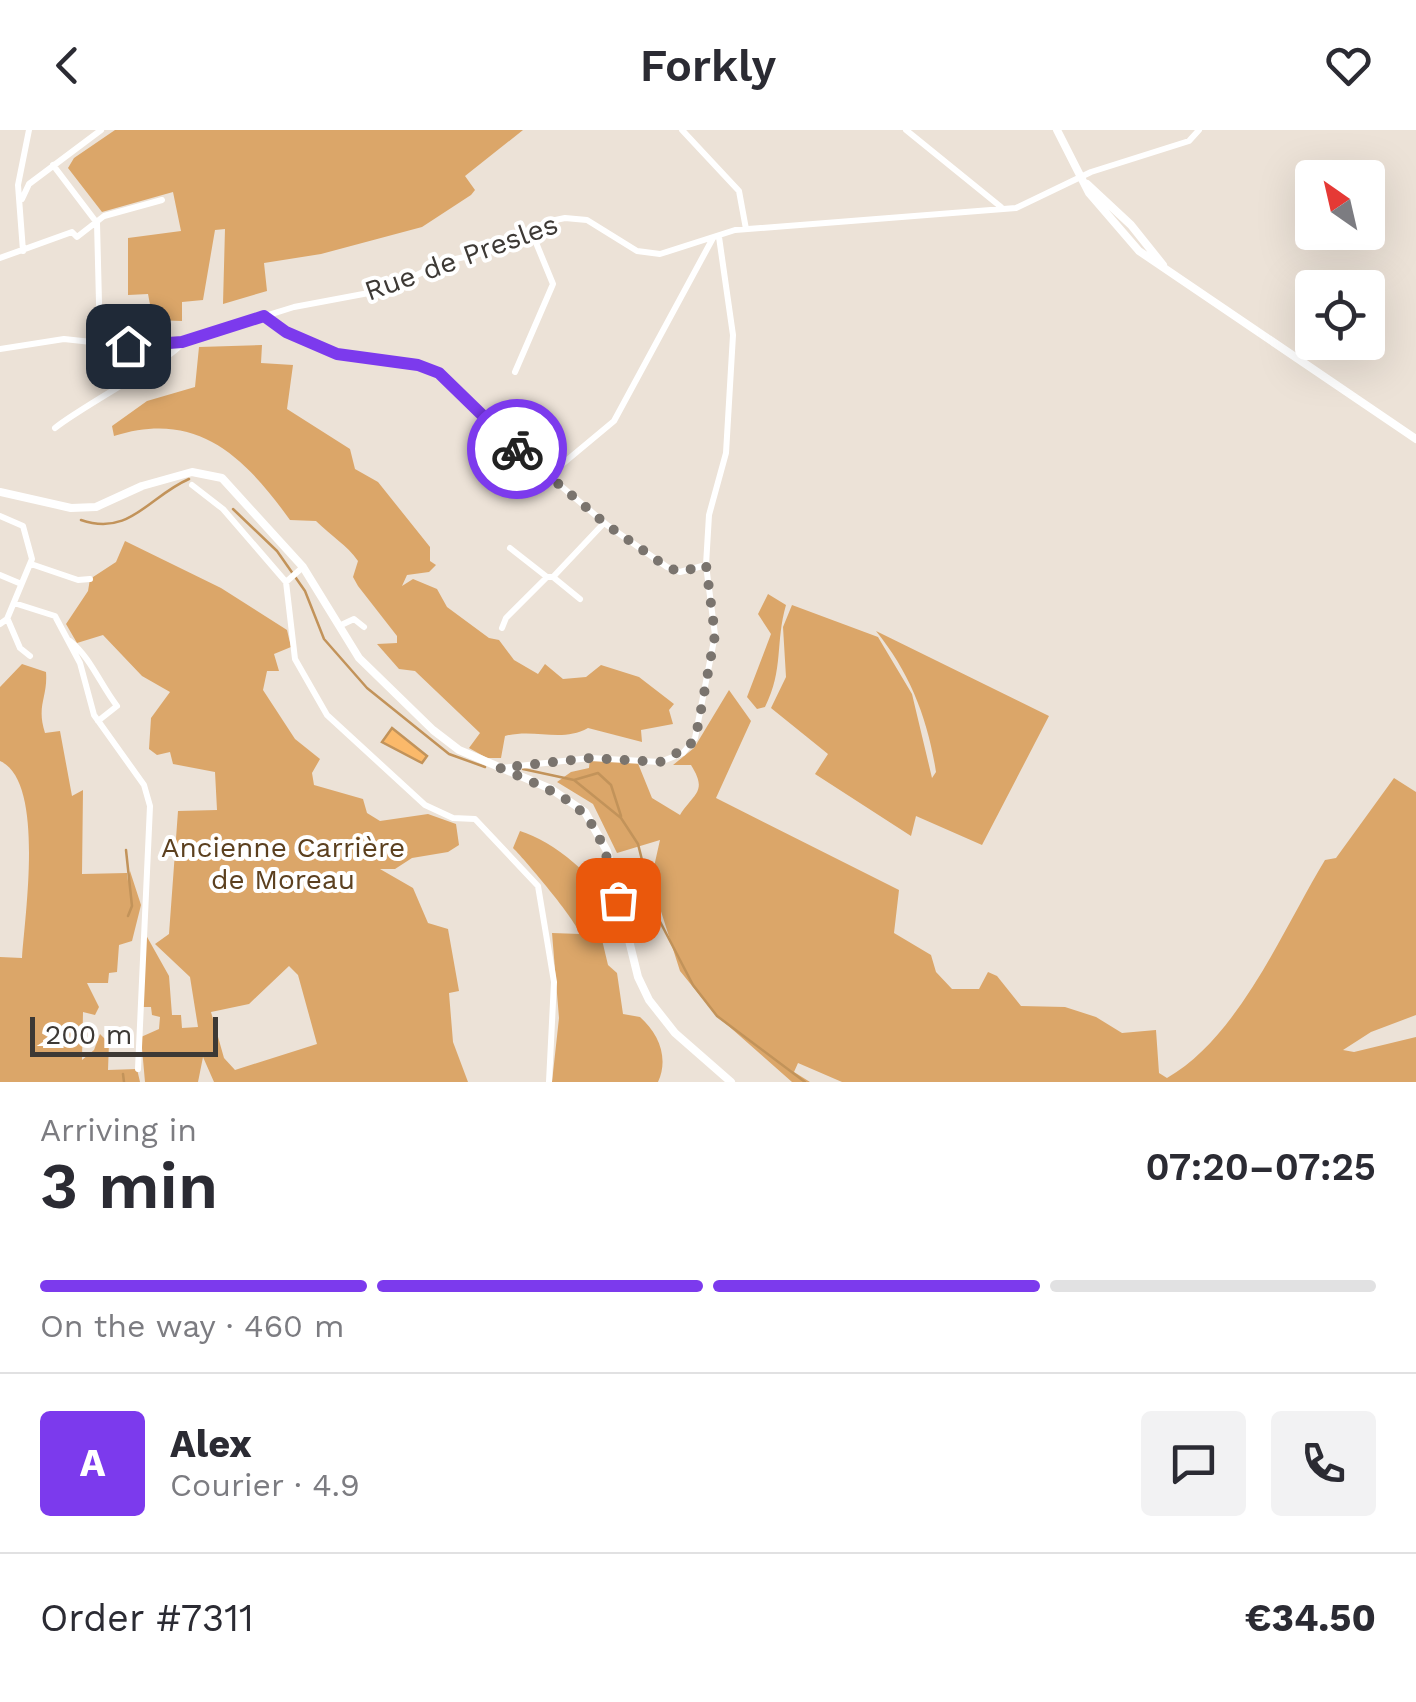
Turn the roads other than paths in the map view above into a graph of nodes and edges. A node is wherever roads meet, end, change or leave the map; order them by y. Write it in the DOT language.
graph roads {
  1 [pos="29,130"];
  2 [pos="101,130"];
  3 [pos="682,130"];
  4 [pos="906,130"];
  5 [pos="1056,130"];
  6 [pos="1199,130"];
  7 [pos="22,164"];
  8 [pos="54,165"];
  9 [pos="43,174"];
  10 [pos="1080,178"];
  11 [pos="22,200"];
  12 [pos="162,200"];
  13 [pos="1001,207"];
  14 [pos="97,223"];
  15 [pos="746,229"];
  16 [pos="532,232"];
  17 [pos="716,238"];
  18 [pos="23,251"];
  19 [pos="0,258"];
  20 [pos="264,316"];
  21 [pos="100,342"];
  22 [pos="182,342"];
  23 [pos="0,349"];
  24 [pos="516,372"];
  25 [pos="55,428"];
  26 [pos="1416,439"];
  27 [pos="548,476"];
  28 [pos="192,485"];
  29 [pos="0,492"];
  30 [pos="2,517"];
  31 [pos="604,522"];
  32 [pos="0,528"];
  33 [pos="510,548"];
  34 [pos="31,564"];
  35 [pos="706,565"];
  36 [pos="304,567"];
  37 [pos="0,575"];
  38 [pos="550,577"];
  39 [pos="90,579"];
  40 [pos="290,579"];
  41 [pos="19,582"];
  42 [pos="580,600"];
  43 [pos="14,603"];
  44 [pos="4,622"];
  45 [pos="339,626"];
  46 [pos="364,628"];
  47 [pos="502,628"];
  48 [pos="69,640"];
  49 [pos="30,656"];
  50 [pos="98,721"];
  51 [pos="500,768"];
  52 [pos="138,1069"];
  53 [pos="549,1082"];
  54 [pos="731,1082"];
  1 -- 7 [label="street"];
  2 -- 8 [label="street"];
  3 -- 15 [label="street"];
  4 -- 13 [label="street"];
  5 -- 10 [label="main road"];
  6 -- 10 [label="street, Rue de Presles"];
  7 -- 9 [label="street"];
  7 -- 11 [label="street"];
  8 -- 9 [label="street"];
  8 -- 14 [label="street"];
  9 -- 11 [label="street"];
  10 -- 13 [label="street, Rue de Presles"];
  10 -- 26 [label="main road"];
  11 -- 18 [label="street"];
  12 -- 14 [label="street"];
  13 -- 15 [label="street, Rue de Presles"];
  14 -- 18 [label="street"];
  14 -- 21 [label="street"];
  15 -- 17 [label="street, Rue de Presles"];
  16 -- 17 [label="street, Rue de Presles"];
  16 -- 20 [label="street, Rue de Presles"];
  16 -- 24 [label="street"];
  17 -- 27 [label="street"];
  17 -- 35 [label="street"];
  18 -- 19 [label="street"];
  20 -- 22 [label="street, Rue de Presles"];
  20 -- 27 [label="street"];
  21 -- 22 [label="street, Rue de Presles"];
  21 -- 23 [label="street, Rue de Presles"];
  22 -- 25 [label="street"];
  27 -- 31 [label="street"];
  28 -- 40 [label="street"];
  29 -- 36 [label="main road"];
  30 -- 32 [label="street"];
  30 -- 34 [label="street"];
  31 -- 35 [label="street"];
  31 -- 38 [label="street"];
  33 -- 38 [label="street"];
  34 -- 39 [label="street"];
  34 -- 41 [label="street"];
  35 -- 51 [label="street"];
  36 -- 40 [label="street"];
  36 -- 45 [label="main road"];
  37 -- 41 [label="street"];
  38 -- 42 [label="street"];
  38 -- 47 [label="street"];
  40 -- 53 [label="street"];
  41 -- 43 [label="street"];
  43 -- 44 [label="street"];
  43 -- 48 [label="street"];
  44 -- 49 [label="street"];
  45 -- 46 [label="street"];
  45 -- 51 [label="main road"];
  48 -- 50 [label="street"];
  48 -- 50 [label="street"];
  50 -- 52 [label="street"];
  51 -- 54 [label="main road"];
}
